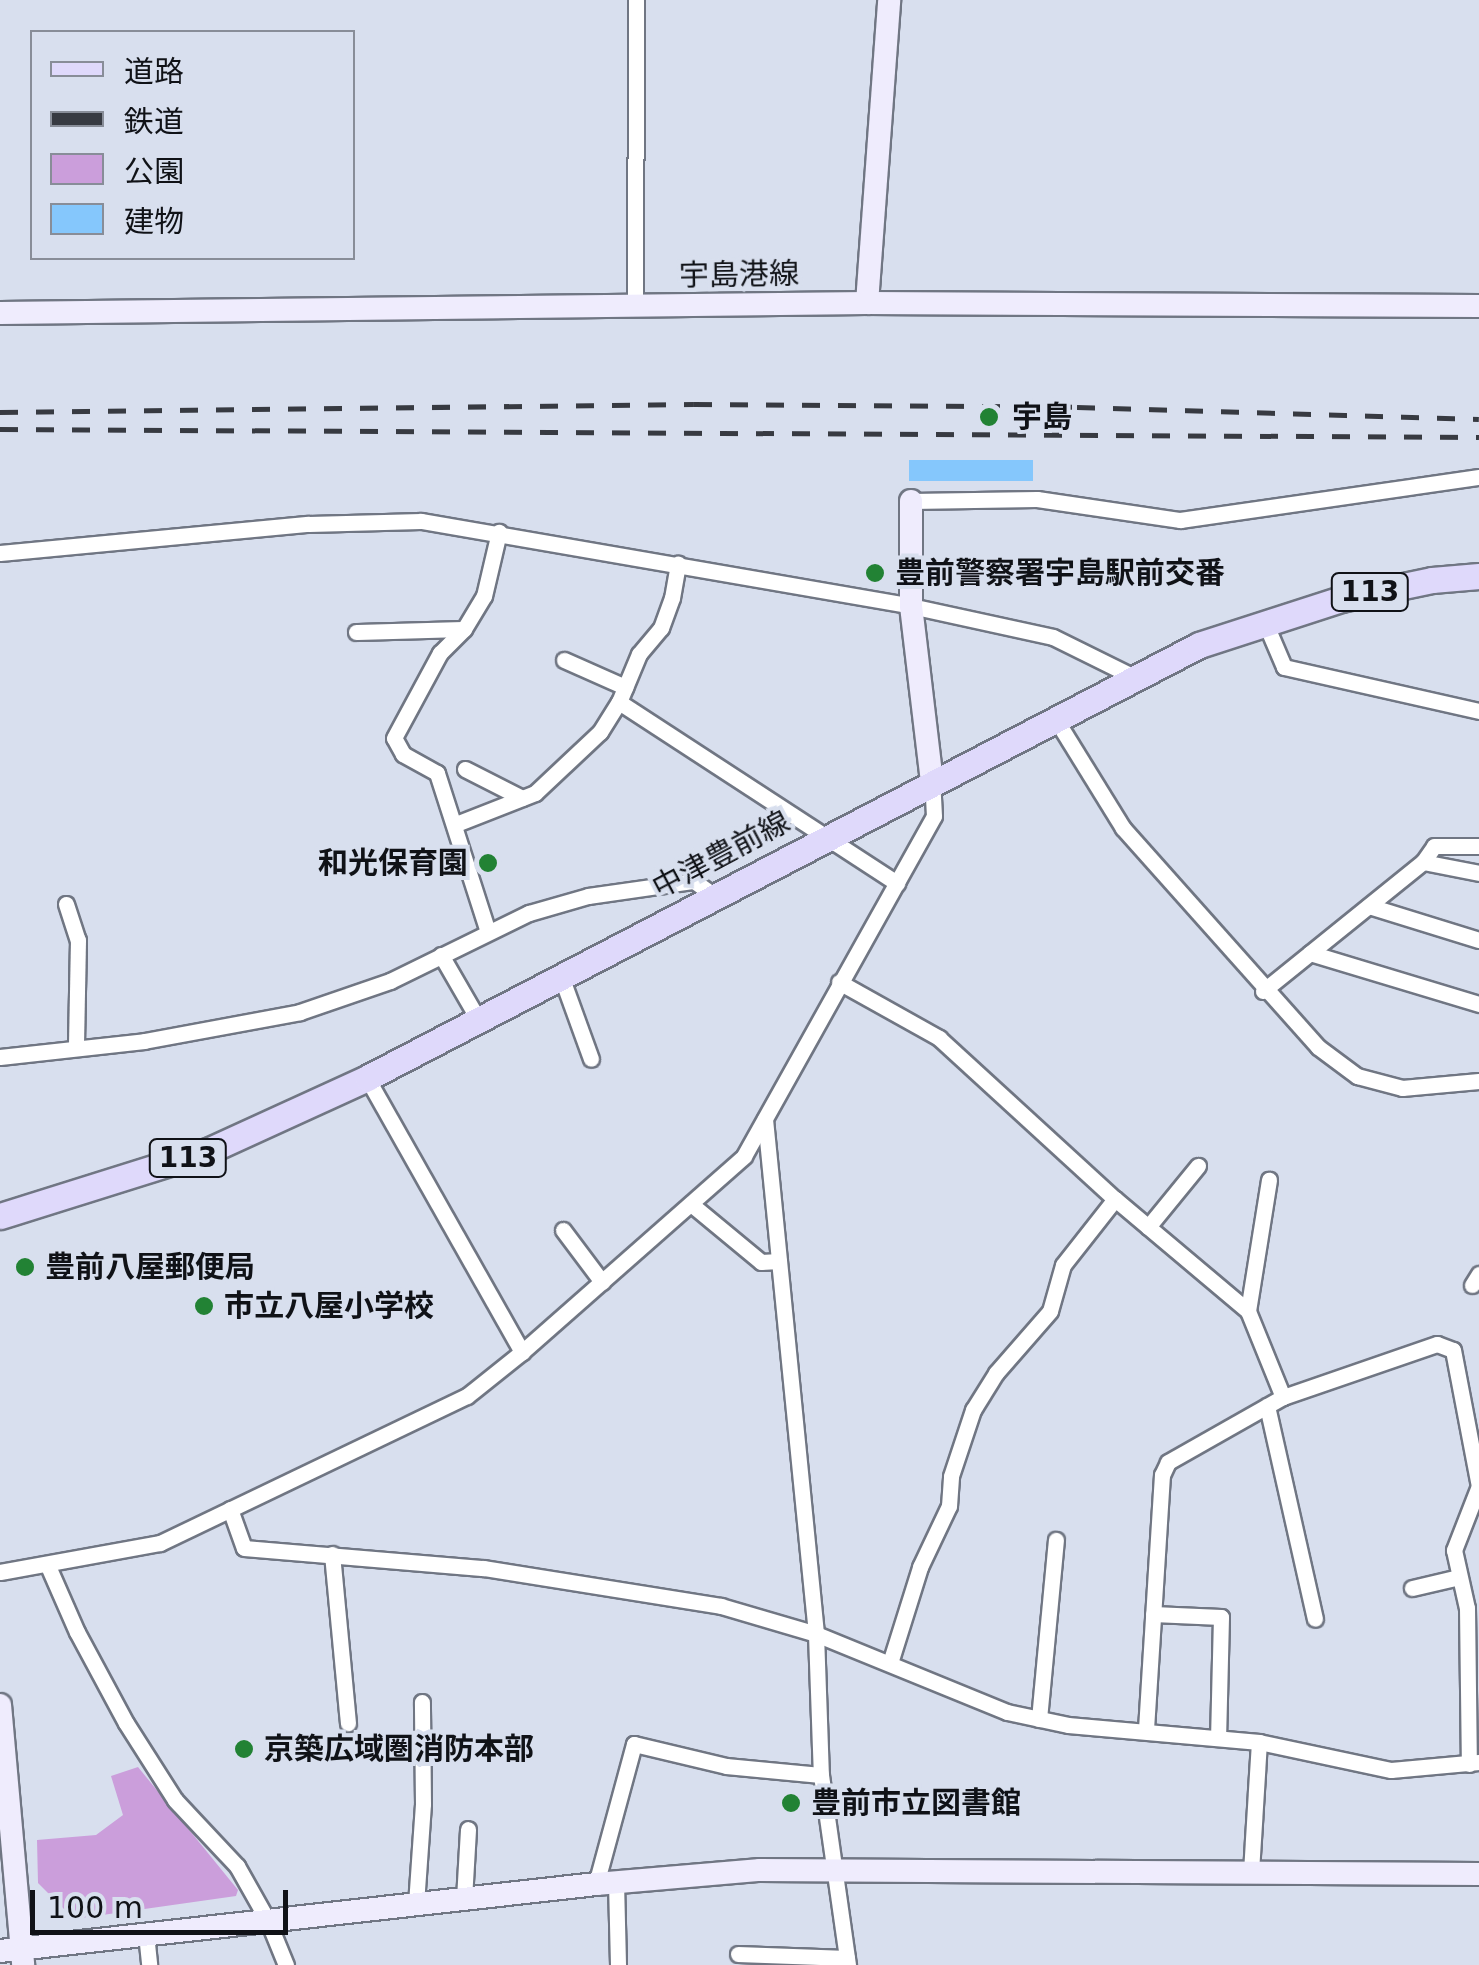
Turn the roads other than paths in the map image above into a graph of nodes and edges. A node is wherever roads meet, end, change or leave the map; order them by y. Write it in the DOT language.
graph roads {
  1 [pos="636,0"];
  2 [pos="889,0"];
  3 [pos="866,303"];
  4 [pos="1479,306"];
  5 [pos="634,307"];
  6 [pos="0,314"];
  7 [pos="1479,477"];
  8 [pos="910,501"];
  9 [pos="498,532"];
  10 [pos="0,553"];
  11 [pos="678,564"];
  12 [pos="1479,576"];
  13 [pos="911,606"];
  14 [pos="1264,620"];
  15 [pos="464,629"];
  16 [pos="356,632"];
  17 [pos="564,660"];
  18 [pos="1132,676"];
  19 [pos="622,694"];
  20 [pos="1479,711"];
  21 [pos="1055,718"];
  22 [pos="465,769"];
  23 [pos="932,783"];
  24 [pos="522,798"];
  25 [pos="456,824"];
  26 [pos="825,836"];
  27 [pos="1479,846"];
  28 [pos="1424,862"];
  29 [pos="1479,872"];
  30 [pos="896,883"];
  31 [pos="714,895"];
  32 [pos="66,904"];
  33 [pos="1369,906"];
  34 [pos="488,932"];
  35 [pos="1479,940"];
  36 [pos="1310,953"];
  37 [pos="442,955"];
  38 [pos="561,976"];
  39 [pos="840,982"];
  40 [pos="1263,991"];
  41 [pos="1479,1004"];
  42 [pos="478,1020"];
  43 [pos="76,1048"];
  44 [pos="0,1057"];
  45 [pos="591,1059"];
  46 [pos="367,1078"];
  47 [pos="1479,1081"];
  48 [pos="765,1119"];
  49 [pos="1198,1166"];
  50 [pos="1269,1180"];
  51 [pos="1115,1199"];
  52 [pos="691,1204"];
  53 [pos="0,1216"];
  54 [pos="1148,1227"];
  55 [pos="563,1230"];
  56 [pos="779,1262"];
  57 [pos="602,1282"];
  58 [pos="1248,1311"];
  59 [pos="522,1352"];
  60 [pos="1283,1397"];
  61 [pos="1267,1406"];
  62 [pos="230,1509"];
  63 [pos="1056,1540"];
  64 [pos="332,1554"];
  65 [pos="48,1566"];
  66 [pos="0,1572"];
  67 [pos="1460,1577"];
  68 [pos="1412,1588"];
  69 [pos="1153,1614"];
  70 [pos="1315,1619"];
  71 [pos="816,1634"];
  72 [pos="890,1663"];
  73 [pos="422,1702"];
  74 [pos="0,1705"];
  75 [pos="1038,1719"];
  76 [pos="348,1723"];
  77 [pos="1146,1730"];
  78 [pos="1218,1738"];
  79 [pos="1259,1742"];
  80 [pos="1474,1763"];
  81 [pos="821,1775"];
  82 [pos="468,1830"];
  83 [pos="835,1870"];
  84 [pos="1251,1872"];
  85 [pos="1479,1874"];
  86 [pos="606,1883"];
  87 [pos="464,1899"];
  88 [pos="416,1904"];
  89 [pos="268,1921"];
  90 [pos="146,1934"];
  91 [pos="738,1954"];
  92 [pos="15,1955"];
  93 [pos="848,1961"];
  94 [pos="149,1965"];
  95 [pos="286,1965"];
  96 [pos="618,1965"];
  1 -- 5 [label="street"];
  2 -- 3 [label="main road"];
  3 -- 4 [label="main road, 宇島港線"];
  3 -- 5 [label="main road, 宇島港線"];
  5 -- 6 [label="main road, 宇島港線"];
  7 -- 8 [label="street"];
  8 -- 13 [label="main road"];
  9 -- 10 [label="street"];
  9 -- 11 [label="street"];
  9 -- 15 [label="street"];
  11 -- 13 [label="street"];
  11 -- 19 [label="street"];
  12 -- 14 [label="main road, 中津豊前線 / 113"];
  13 -- 18 [label="street"];
  13 -- 23 [label="main road"];
  14 -- 18 [label="main road, 中津豊前線 / 113"];
  14 -- 20 [label="street"];
  15 -- 16 [label="street"];
  15 -- 25 [label="street"];
  17 -- 19 [label="street"];
  18 -- 21 [label="main road, 中津豊前線 / 113"];
  19 -- 24 [label="street"];
  19 -- 26 [label="street"];
  21 -- 23 [label="main road, 中津豊前線 / 113"];
  21 -- 40 [label="street"];
  22 -- 24 [label="street"];
  23 -- 26 [label="main road, 中津豊前線 / 113"];
  23 -- 30 [label="street"];
  24 -- 25 [label="street"];
  25 -- 34 [label="street"];
  26 -- 30 [label="street"];
  26 -- 31 [label="main road, 中津豊前線 / 113"];
  27 -- 28 [label="street"];
  28 -- 29 [label="street"];
  28 -- 33 [label="street"];
  30 -- 39 [label="street"];
  31 -- 34 [label="street"];
  31 -- 38 [label="main road, 中津豊前線 / 113"];
  32 -- 43 [label="street"];
  33 -- 35 [label="street"];
  33 -- 36 [label="street"];
  34 -- 37 [label="street"];
  36 -- 40 [label="street"];
  36 -- 41 [label="street"];
  37 -- 42 [label="street"];
  37 -- 43 [label="street"];
  38 -- 42 [label="main road, 中津豊前線 / 113"];
  38 -- 45 [label="street"];
  39 -- 48 [label="street"];
  39 -- 51 [label="street"];
  40 -- 47 [label="street"];
  42 -- 46 [label="main road, 中津豊前線 / 113"];
  43 -- 44 [label="street"];
  46 -- 53 [label="main road, 中津豊前線 / 113"];
  46 -- 59 [label="street"];
  48 -- 52 [label="street"];
  48 -- 56 [label="street"];
  49 -- 54 [label="street"];
  50 -- 58 [label="street"];
  51 -- 54 [label="street"];
  51 -- 72 [label="street"];
  52 -- 56 [label="street"];
  52 -- 57 [label="street"];
  54 -- 58 [label="street"];
  55 -- 57 [label="street"];
  56 -- 71 [label="street"];
  57 -- 59 [label="street"];
  58 -- 60 [label="street"];
  59 -- 62 [label="street"];
  60 -- 61 [label="street"];
  60 -- 67 [label="street"];
  61 -- 69 [label="street"];
  61 -- 70 [label="street"];
  62 -- 64 [label="street"];
  62 -- 65 [label="street"];
  63 -- 75 [label="street"];
  64 -- 71 [label="street"];
  64 -- 76 [label="street"];
  65 -- 66 [label="street"];
  65 -- 89 [label="street"];
  67 -- 68 [label="street"];
  67 -- 80 [label="street"];
  69 -- 77 [label="street"];
  69 -- 78 [label="street"];
  71 -- 72 [label="street"];
  71 -- 81 [label="street"];
  72 -- 75 [label="street"];
  73 -- 88 [label="street"];
  74 -- 92 [label="main road"];
  75 -- 77 [label="street"];
  77 -- 78 [label="street"];
  78 -- 79 [label="street"];
  79 -- 80 [label="street"];
  79 -- 84 [label="street"];
  81 -- 83 [label="street"];
  81 -- 86 [label="street"];
  82 -- 87 [label="street"];
  83 -- 84 [label="main road"];
  83 -- 86 [label="main road"];
  83 -- 93 [label="street"];
  84 -- 85 [label="main road"];
  86 -- 87 [label="main road"];
  86 -- 96 [label="street"];
  87 -- 88 [label="main road"];
  88 -- 89 [label="main road"];
  89 -- 90 [label="main road"];
  89 -- 95 [label="street"];
  90 -- 92 [label="main road"];
  90 -- 94 [label="street"];
  91 -- 93 [label="street"];
}
